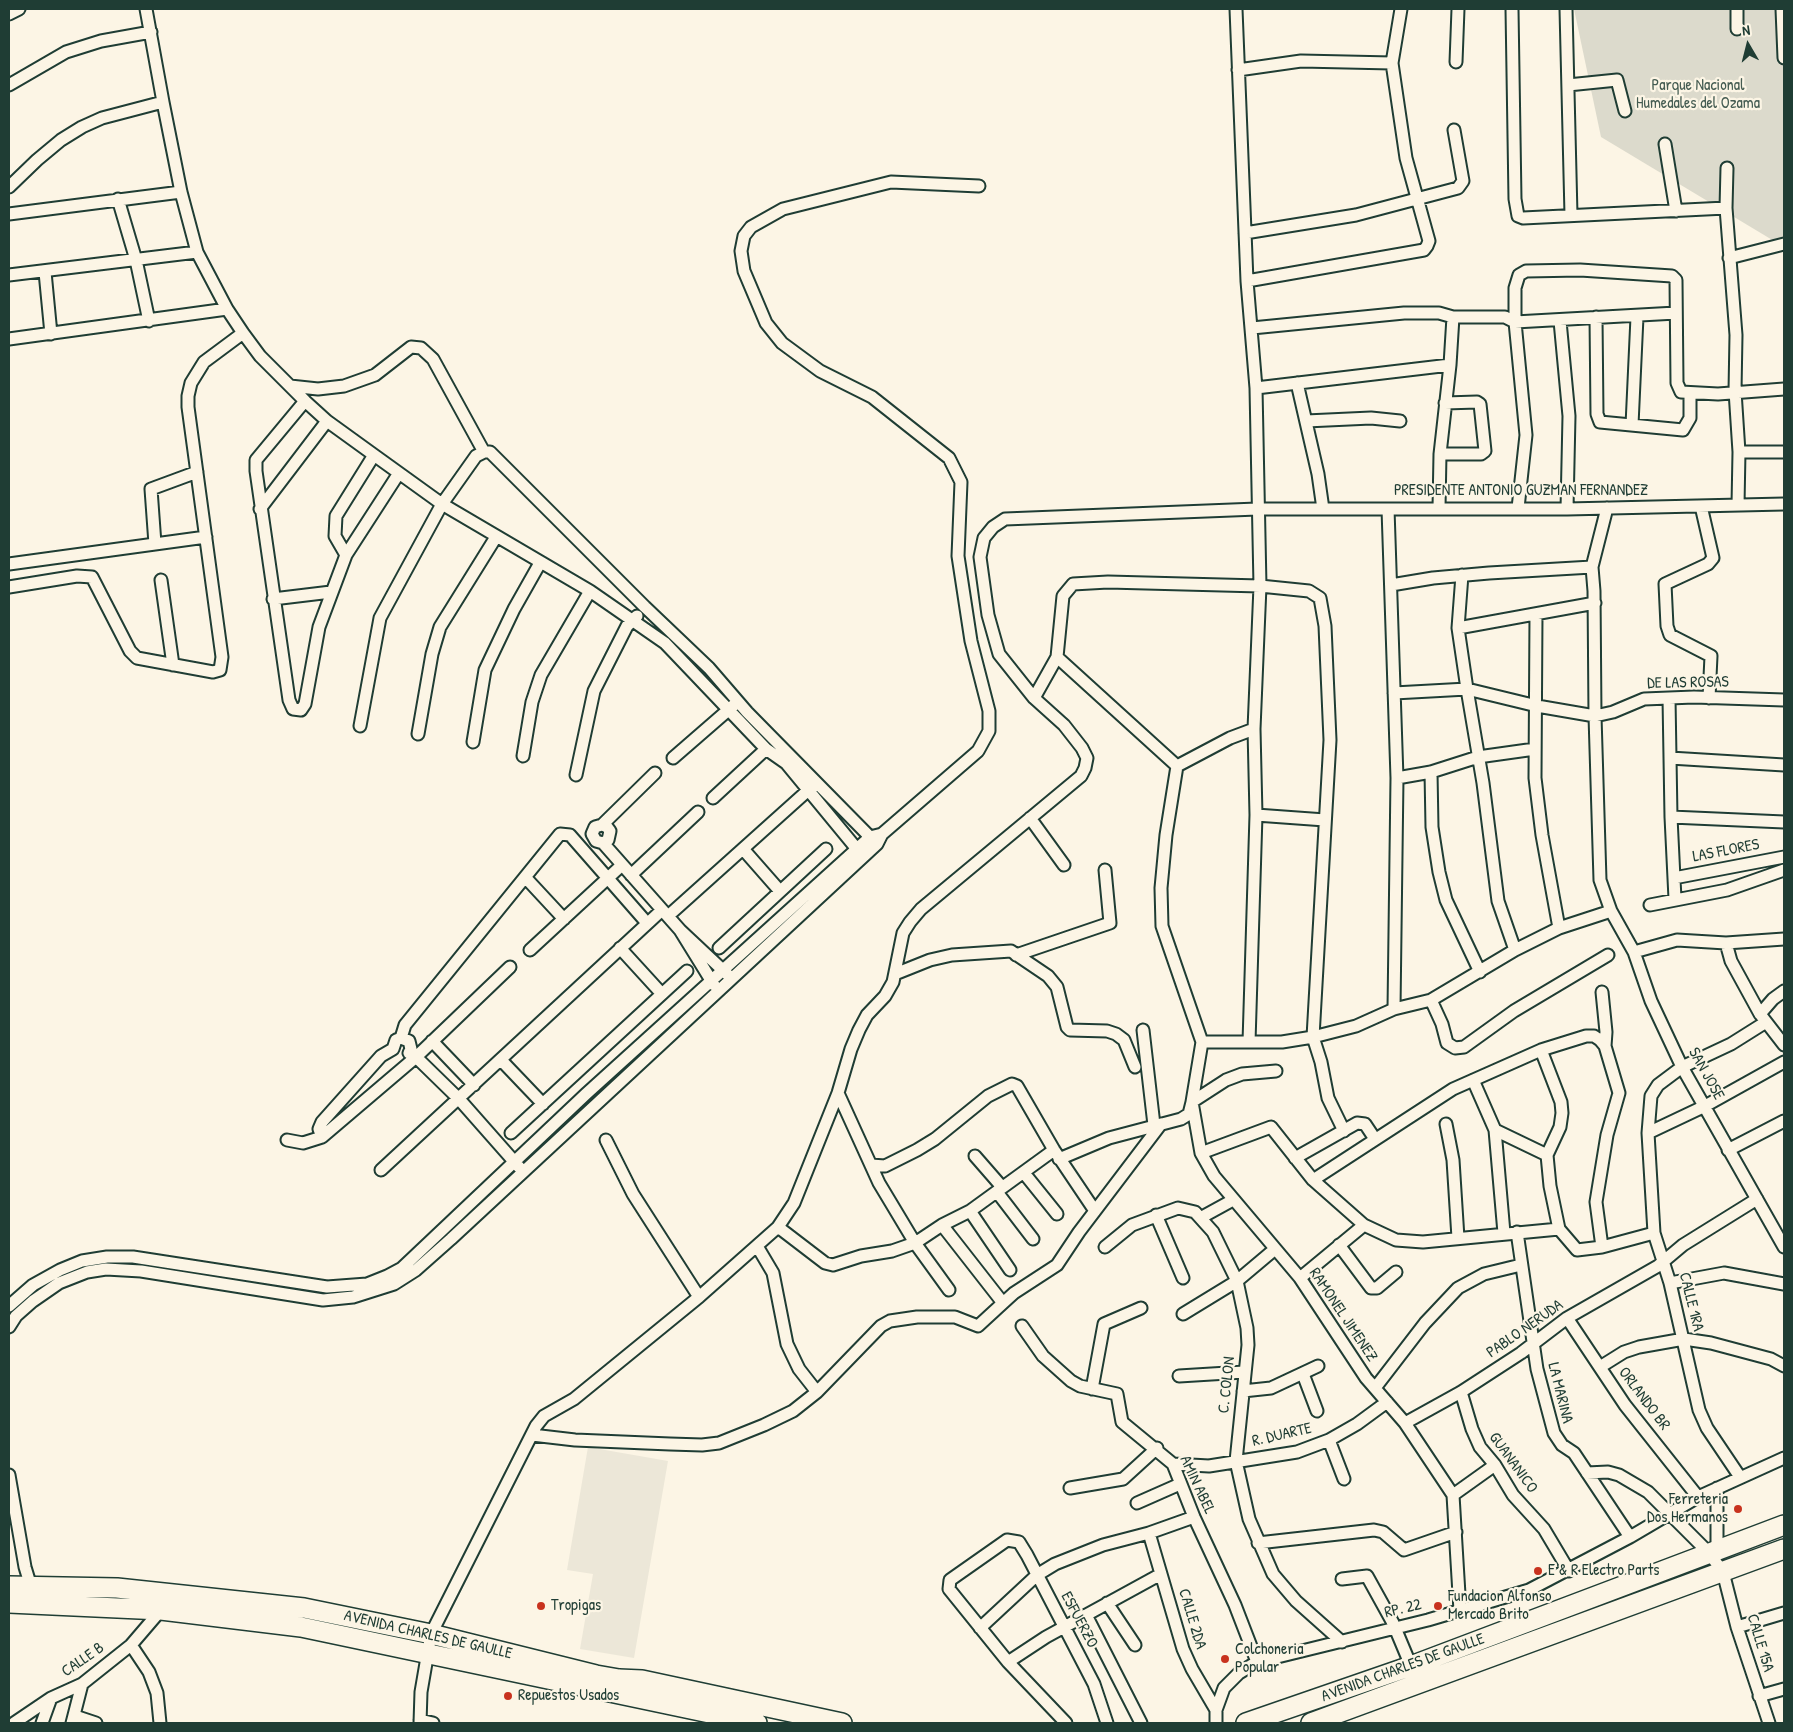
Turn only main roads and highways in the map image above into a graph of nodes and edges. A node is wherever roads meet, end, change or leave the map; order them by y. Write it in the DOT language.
graph roads {
  1 [pos="1784,1525"];
  2 [pos="1784,1549"];
  3 [pos="9,1586"];
  4 [pos="33,1595"];
  5 [pos="9,1603"];
  6 [pos="304,1608"];
  7 [pos="301,1627"];
  8 [pos="758,1723"];
  9 [pos="842,1723"];
  10 [pos="1246,1723"];
  11 [pos="1310,1723"];
  1 -- 10 [label="main road, AVENIDA CHARLES DE GAULLE"];
  2 -- 11 [label="main road, AVENIDA CHARLES DE GAULLE"];
  3 -- 4 [label="main road, AVENIDA CHARLES DE GAULLE"];
  4 -- 5 [label="main road, AVENIDA CHARLES DE GAULLE"];
  4 -- 6 [label="main road, AVENIDA CHARLES DE GAULLE"];
  4 -- 7 [label="main road, AVENIDA CHARLES DE GAULLE"];
  6 -- 7 [label="main road"];
  6 -- 9 [label="main road, AVENIDA CHARLES DE GAULLE"];
  7 -- 8 [label="main road, AVENIDA CHARLES DE GAULLE"];
}
